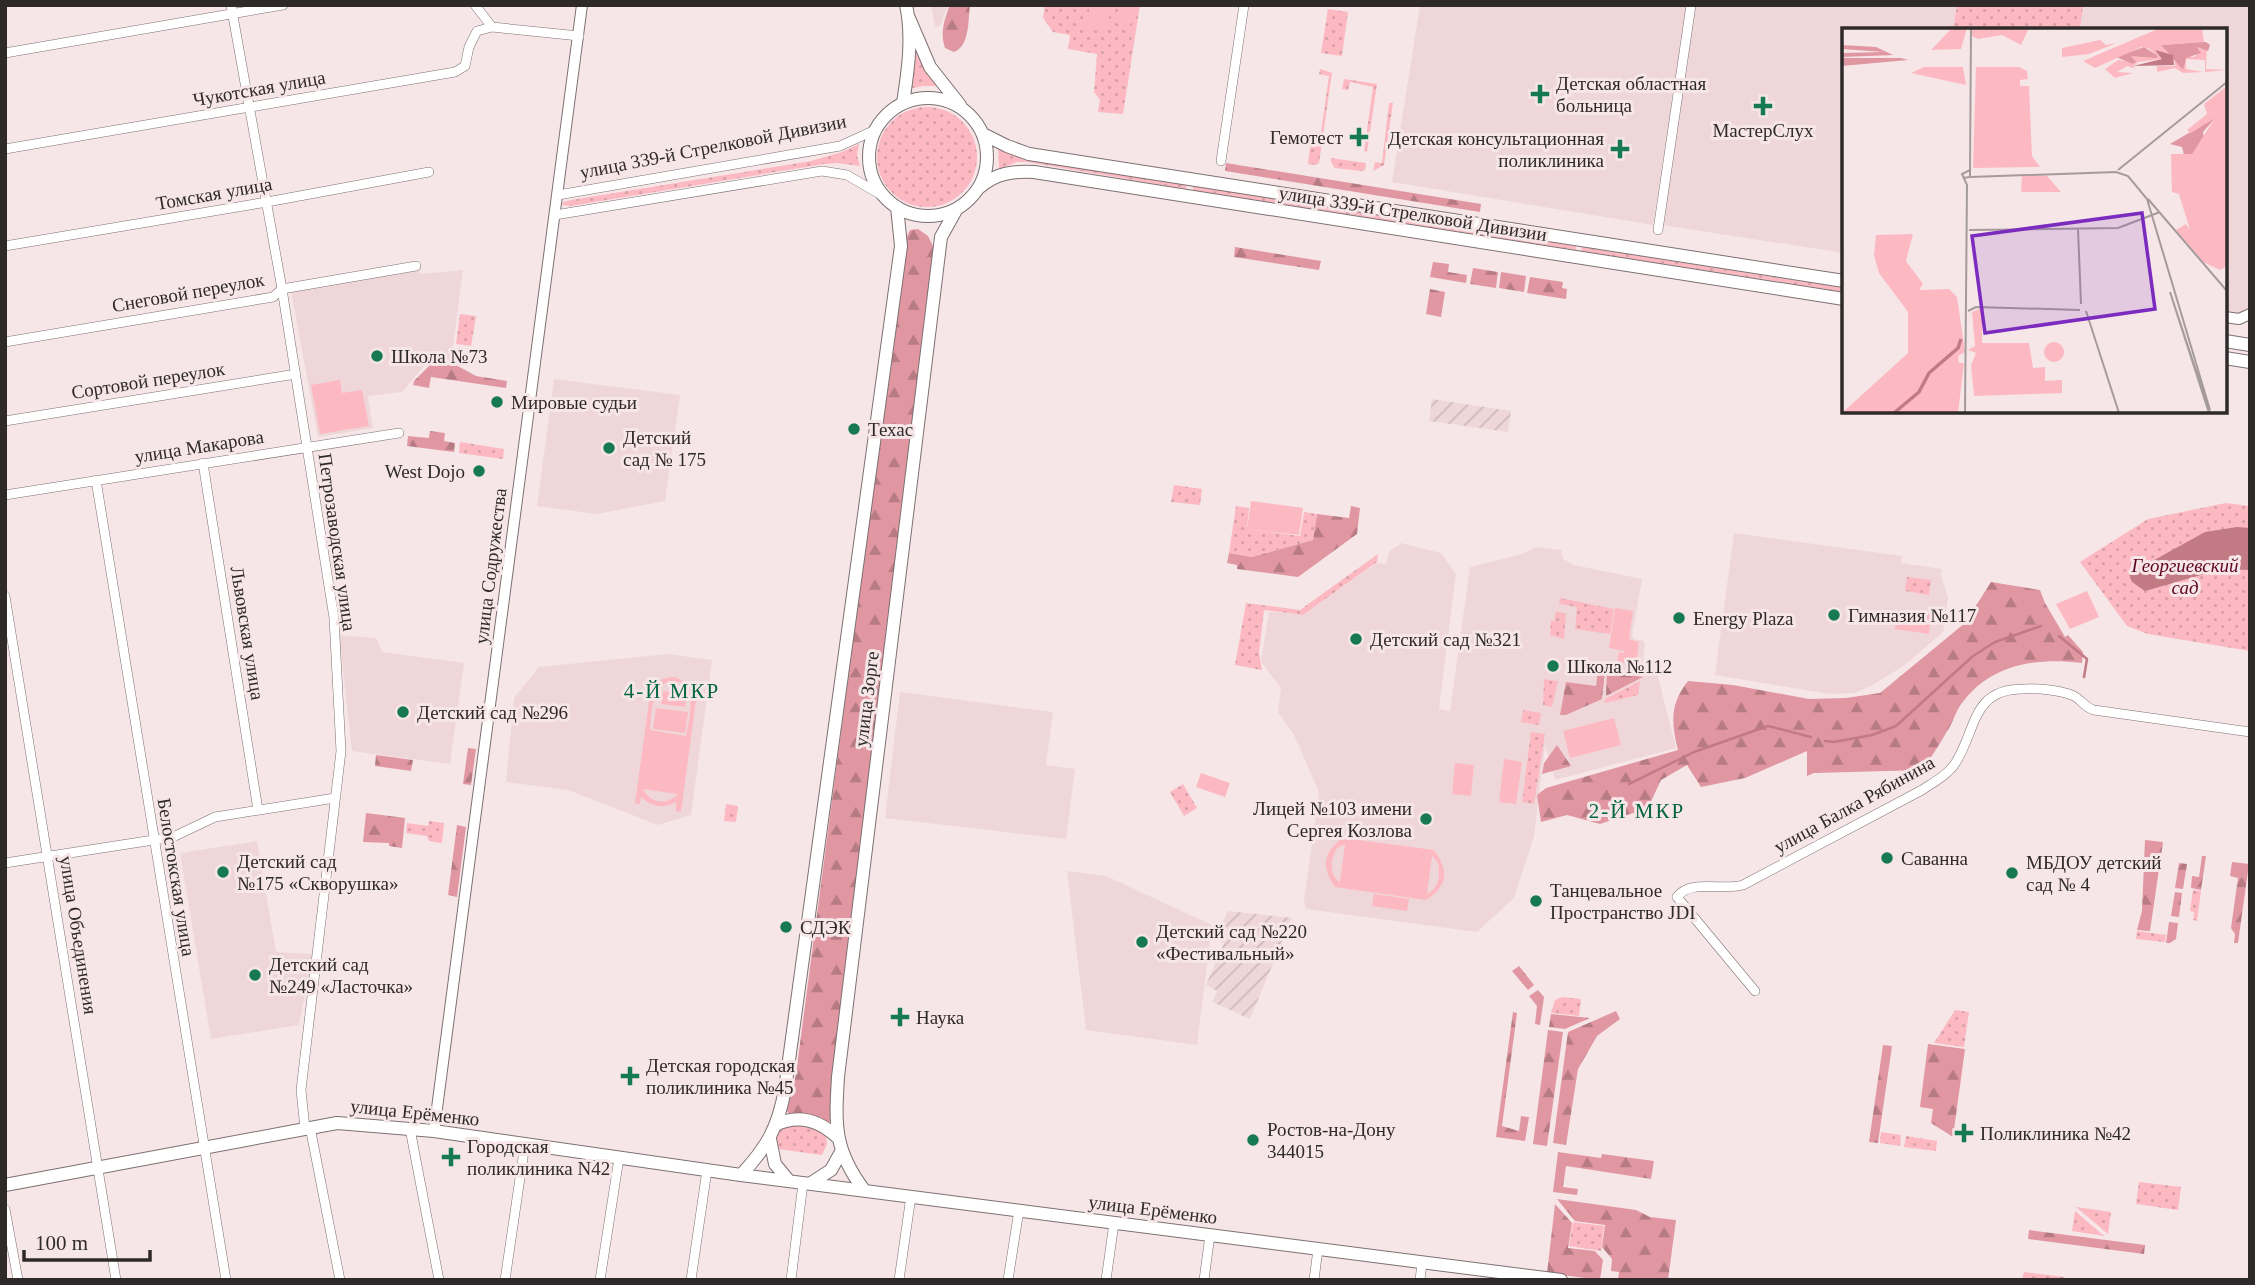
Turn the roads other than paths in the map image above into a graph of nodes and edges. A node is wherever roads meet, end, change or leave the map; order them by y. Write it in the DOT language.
graph roads {
  1 [pos="283,5"];
  2 [pos="475,5"];
  3 [pos="583,5"];
  4 [pos="1244,5"];
  5 [pos="1691,5"];
  6 [pos="232,10"];
  7 [pos="907,12"];
  8 [pos="492,27"];
  9 [pos="579,36"];
  10 [pos="5,53"];
  11 [pos="903,103"];
  12 [pos="250,108"];
  13 [pos="963,108"];
  14 [pos="875,130"];
  15 [pos="983,134"];
  16 [pos="5,149"];
  17 [pos="1221,161"];
  18 [pos="429,172"];
  19 [pos="980,187"];
  20 [pos="558,195"];
  21 [pos="883,196"];
  22 [pos="267,202"];
  23 [pos="897,207"];
  24 [pos="956,210"];
  25 [pos="555,215"];
  26 [pos="1658,230"];
  27 [pos="5,246"];
  28 [pos="416,266"];
  29 [pos="1842,281"];
  30 [pos="282,289"];
  31 [pos="1842,299"];
  32 [pos="2250,314"];
  33 [pos="2227,317"];
  34 [pos="2227,341"];
  35 [pos="5,342"];
  36 [pos="2250,345"];
  37 [pos="2227,358"];
  38 [pos="2250,362"];
  39 [pos="296,374"];
  40 [pos="5,421"];
  41 [pos="399,433"];
  42 [pos="307,448"];
  43 [pos="203,463"];
  44 [pos="96,480"];
  45 [pos="5,495"];
  46 [pos="5,596"];
  47 [pos="2250,732"];
  48 [pos="335,798"];
  49 [pos="258,810"];
  50 [pos="153,841"];
  51 [pos="48,856"];
  52 [pos="5,863"];
  53 [pos="1755,990"];
  54 [pos="775,1125"];
  55 [pos="308,1128"];
  56 [pos="410,1129"];
  57 [pos="434,1132"];
  58 [pos="837,1137"];
  59 [pos="770,1139"];
  60 [pos="525,1144"];
  61 [pos="207,1149"];
  62 [pos="841,1152"];
  63 [pos="618,1157"];
  64 [pos="98,1167"];
  65 [pos="707,1170"];
  66 [pos="741,1175"];
  67 [pos="789,1181"];
  68 [pos="807,1183"];
  69 [pos="5,1185"];
  70 [pos="864,1190"];
  71 [pos="911,1196"];
  72 [pos="5,1209"];
  73 [pos="1018,1210"];
  74 [pos="1114,1223"];
  75 [pos="1210,1235"];
  76 [pos="1318,1249"];
  77 [pos="1422,1263"];
  78 [pos="1519,1277"];
  79 [pos="18,1280"];
  80 [pos="116,1280"];
  81 [pos="226,1280"];
  82 [pos="340,1280"];
  83 [pos="439,1280"];
  84 [pos="505,1280"];
  85 [pos="600,1280"];
  86 [pos="691,1280"];
  87 [pos="791,1280"];
  88 [pos="899,1280"];
  89 [pos="1008,1280"];
  90 [pos="1106,1280"];
  91 [pos="1204,1280"];
  92 [pos="1314,1280"];
  93 [pos="1420,1280"];
  94 [pos="1561,1280"];
  1 -- 6 [label="street"];
  2 -- 8 [label="street"];
  3 -- 9 [label="street, улица Содружества"];
  4 -- 17 [label="street"];
  5 -- 26 [label="street"];
  6 -- 10 [label="street"];
  6 -- 12 [label="street, Петрозаводская улица"];
  7 -- 11 [label="main road"];
  7 -- 13 [label="main road"];
  8 -- 9 [label="street"];
  8 -- 12 [label="street, Чукотская улица"];
  9 -- 20 [label="street, улица Содружества"];
  11 -- 13 [label="main road"];
  11 -- 14 [label="main road"];
  12 -- 16 [label="street, Чукотская улица"];
  12 -- 22 [label="street, Петрозаводская улица"];
  13 -- 15 [label="main road"];
  14 -- 20 [label="street, улица 339-й Стрелковой Дивизии"];
  14 -- 21 [label="main road"];
  15 -- 19 [label="main road"];
  15 -- 29 [label="main road, улица 339-й Стрелковой Дивизии"];
  18 -- 22 [label="street, Томская улица"];
  19 -- 24 [label="main road"];
  19 -- 31 [label="main road, улица 339-й Стрелковой Дивизии"];
  20 -- 25 [label="street, улица Содружества"];
  21 -- 23 [label="main road"];
  21 -- 25 [label="street, улица 339-й Стрелковой Дивизии"];
  22 -- 27 [label="street, Томская улица"];
  22 -- 30 [label="street, Петрозаводская улица"];
  23 -- 24 [label="main road"];
  23 -- 54 [label="main road, улица Зорге"];
  24 -- 58 [label="main road, улица Зорге"];
  25 -- 57 [label="street, улица Содружества"];
  28 -- 30 [label="street, Снеговой переулок"];
  30 -- 35 [label="street, Снеговой переулок"];
  30 -- 39 [label="street, Петрозаводская улица"];
  32 -- 33 [label="street"];
  34 -- 36 [label="main road"];
  37 -- 38 [label="main road"];
  39 -- 40 [label="street, Сортовой переулок"];
  39 -- 42 [label="street, Петрозаводская улица"];
  41 -- 42 [label="street, улица Макарова"];
  42 -- 43 [label="street, улица Макарова"];
  42 -- 48 [label="street, Петрозаводская улица"];
  43 -- 44 [label="street, улица Макарова"];
  43 -- 49 [label="street, Львовская улица"];
  44 -- 45 [label="street, улица Макарова"];
  44 -- 50 [label="street, Белостокская улица"];
  46 -- 51 [label="street, улица Объединения"];
  47 -- 53 [label="street, улица Балка Рябинина"];
  48 -- 49 [label="street"];
  48 -- 55 [label="street, Петрозаводская улица"];
  49 -- 50 [label="street"];
  50 -- 51 [label="street"];
  50 -- 61 [label="street, Белостокская улица"];
  51 -- 52 [label="street"];
  51 -- 64 [label="street, улица Объединения"];
  54 -- 58 [label="main road"];
  54 -- 59 [label="main road, улица Зорге"];
  55 -- 56 [label="main road, улица Ерёменко"];
  55 -- 61 [label="main road, улица Ерёменко"];
  55 -- 82 [label="street"];
  56 -- 57 [label="main road, улица Ерёменко"];
  56 -- 83 [label="street"];
  57 -- 60 [label="main road, улица Ерёменко"];
  58 -- 62 [label="main road, улица Зорге"];
  59 -- 66 [label="main road"];
  59 -- 67 [label="main road"];
  60 -- 63 [label="main road, улица Ерёменко"];
  60 -- 84 [label="street"];
  61 -- 64 [label="main road, улица Ерёменко"];
  61 -- 81 [label="street, Белостокская улица"];
  62 -- 68 [label="main road"];
  62 -- 70 [label="main road, улица Зорге"];
  63 -- 65 [label="main road, улица Ерёменко"];
  63 -- 85 [label="street"];
  64 -- 69 [label="main road, улица Ерёменко"];
  64 -- 80 [label="street, улица Объединения"];
  65 -- 66 [label="main road, улица Ерёменко"];
  65 -- 86 [label="street"];
  66 -- 67 [label="main road, улица Ерёменко"];
  67 -- 68 [label="main road, улица Ерёменко"];
  68 -- 70 [label="main road, улица Ерёменко"];
  68 -- 87 [label="street"];
  70 -- 71 [label="main road, улица Ерёменко"];
  71 -- 73 [label="main road, улица Ерёменко"];
  71 -- 88 [label="street"];
  72 -- 79 [label="street"];
  73 -- 74 [label="main road, улица Ерёменко"];
  73 -- 89 [label="street"];
  74 -- 75 [label="main road, улица Ерёменко"];
  74 -- 90 [label="street"];
  75 -- 76 [label="main road, улица Ерёменко"];
  75 -- 91 [label="street"];
  76 -- 77 [label="main road, улица Ерёменко"];
  76 -- 92 [label="street"];
  77 -- 78 [label="main road, улица Ерёменко"];
  77 -- 93 [label="street"];
  78 -- 94 [label="main road, улица Ерёменко"];
}
